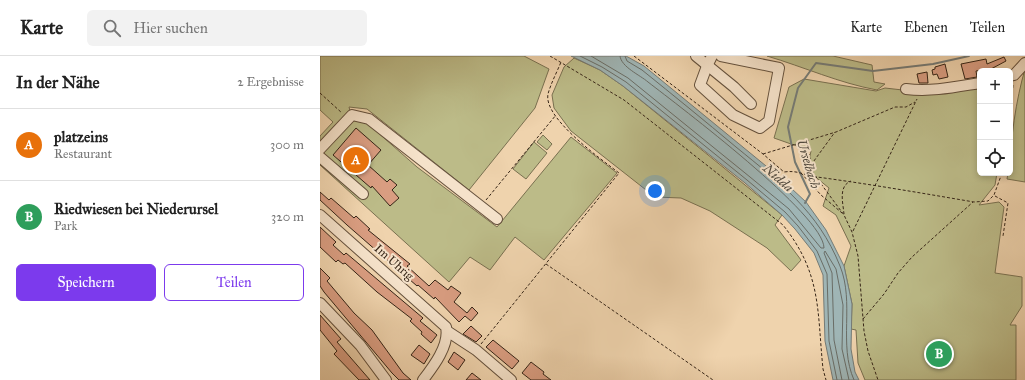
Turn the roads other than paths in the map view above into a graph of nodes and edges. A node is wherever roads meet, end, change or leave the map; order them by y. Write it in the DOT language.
graph roads {
  1 [pos="696,56"];
  2 [pos="712,56"];
  3 [pos="721,56"];
  4 [pos="1025,63"];
  5 [pos="707,66"];
  6 [pos="1013,74"];
  7 [pos="977,84"];
  8 [pos="906,89"];
  9 [pos="751,104"];
  10 [pos="320,149"];
  11 [pos="320,157"];
  12 [pos="363,194"];
  13 [pos="320,215"];
  14 [pos="497,219"];
  15 [pos="320,303"];
  16 [pos="447,331"];
  17 [pos="386,380"];
  18 [pos="423,380"];
  19 [pos="511,380"];
  1 -- 5 [label="street"];
  2 -- 5 [label="street"];
  3 -- 5 [label="street"];
  4 -- 6 [label="street"];
  5 -- 9 [label="street"];
  7 -- 8 [label="street"];
  10 -- 14 [label="street"];
  11 -- 12 [label="street"];
  13 -- 16 [label="street, Im Uhrig"];
  15 -- 17 [label="street"];
  16 -- 18 [label="street"];
  16 -- 19 [label="street, Im Uhrig"];
}
